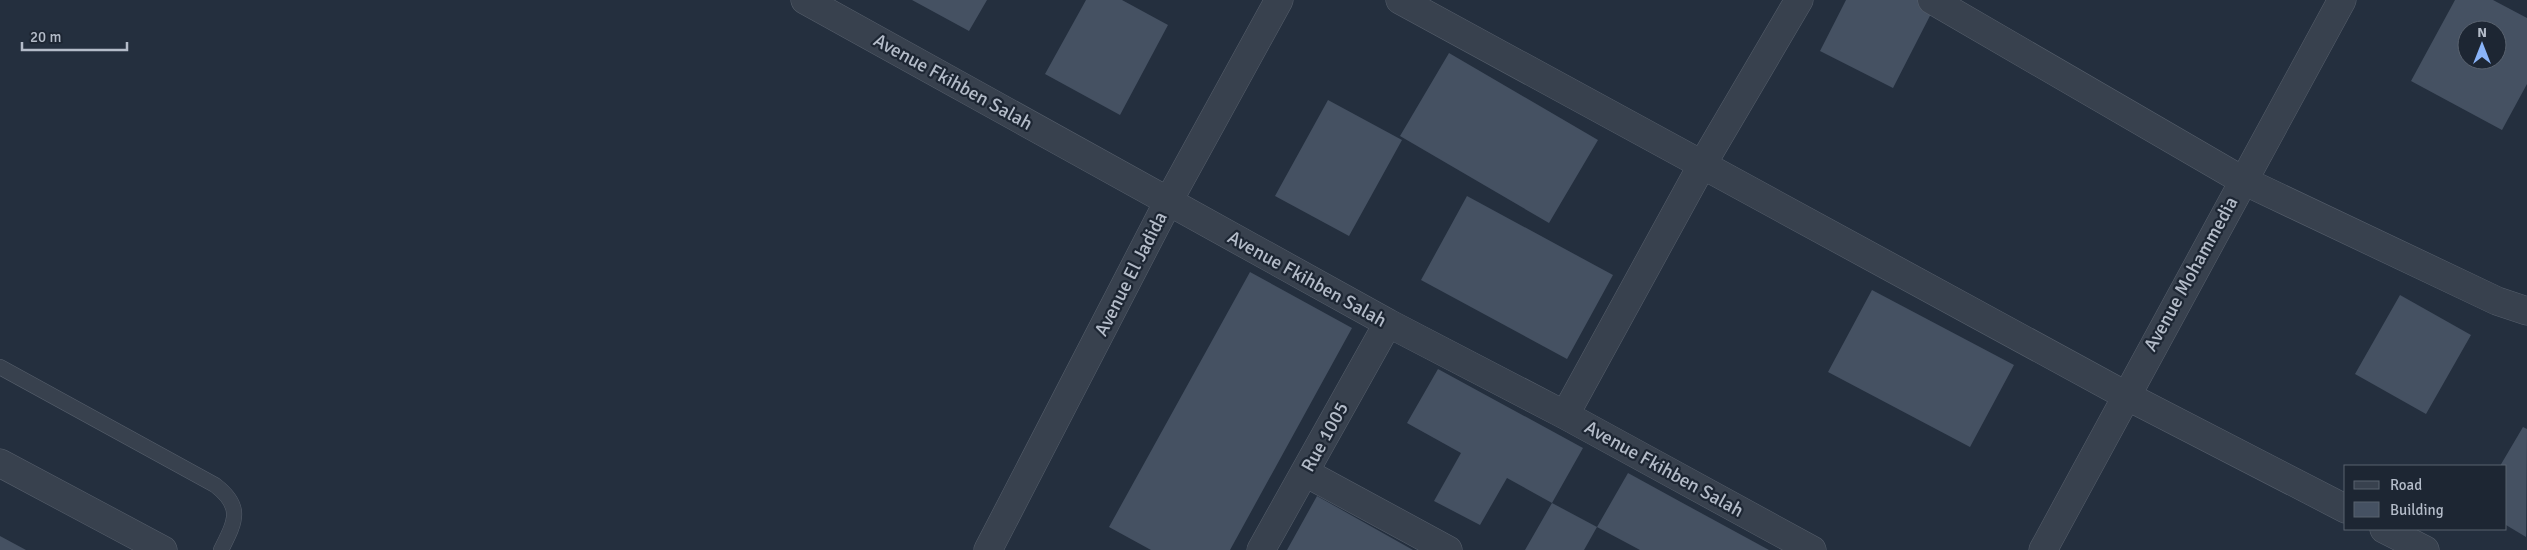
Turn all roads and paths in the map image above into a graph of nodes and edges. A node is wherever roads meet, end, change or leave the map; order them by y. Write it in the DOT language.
graph roads {
  1 [pos="1279,0"];
  2 [pos="1400,0"];
  3 [pos="1799,0"];
  4 [pos="1932,0"];
  5 [pos="2342,0"];
  6 [pos="823,4"];
  7 [pos="1702,166"];
  8 [pos="2242,180"];
  9 [pos="1168,202"];
  10 [pos="2527,311"];
  11 [pos="1388,324"];
  12 [pos="0,367"];
  13 [pos="2125,395"];
  14 [pos="1566,415"];
  15 [pos="0,463"];
  16 [pos="1306,473"];
  17 [pos="2344,508"];
  18 [pos="2386,530"];
  19 [pos="1806,549"];
  20 [pos="163,550"];
  21 [pos="221,550"];
  22 [pos="988,550"];
  23 [pos="1261,550"];
  24 [pos="1448,550"];
  25 [pos="2042,550"];
  26 [pos="2425,550"];
  1 -- 9 [label="street, Avenue El Jadida"];
  2 -- 7 [label="street"];
  3 -- 7 [label="street"];
  4 -- 8 [label="street"];
  5 -- 8 [label="street, Avenue Mohammedia"];
  6 -- 9 [label="street, Avenue Fkihben Salah"];
  7 -- 13 [label="street"];
  7 -- 14 [label="street"];
  8 -- 10 [label="street"];
  8 -- 13 [label="street, Avenue Mohammedia"];
  9 -- 11 [label="street, Avenue Fkihben Salah"];
  9 -- 22 [label="street, Avenue El Jadida"];
  11 -- 14 [label="street, Avenue Fkihben Salah"];
  11 -- 16 [label="street, Rue 1005"];
  12 -- 21 [label="lane"];
  13 -- 17 [label="street"];
  13 -- 25 [label="street, Avenue Mohammedia"];
  14 -- 19 [label="street, Avenue Fkihben Salah"];
  15 -- 20 [label="street"];
  16 -- 23 [label="street, Rue 1005"];
  16 -- 24 [label="street"];
  18 -- 26 [label="street"];
}
